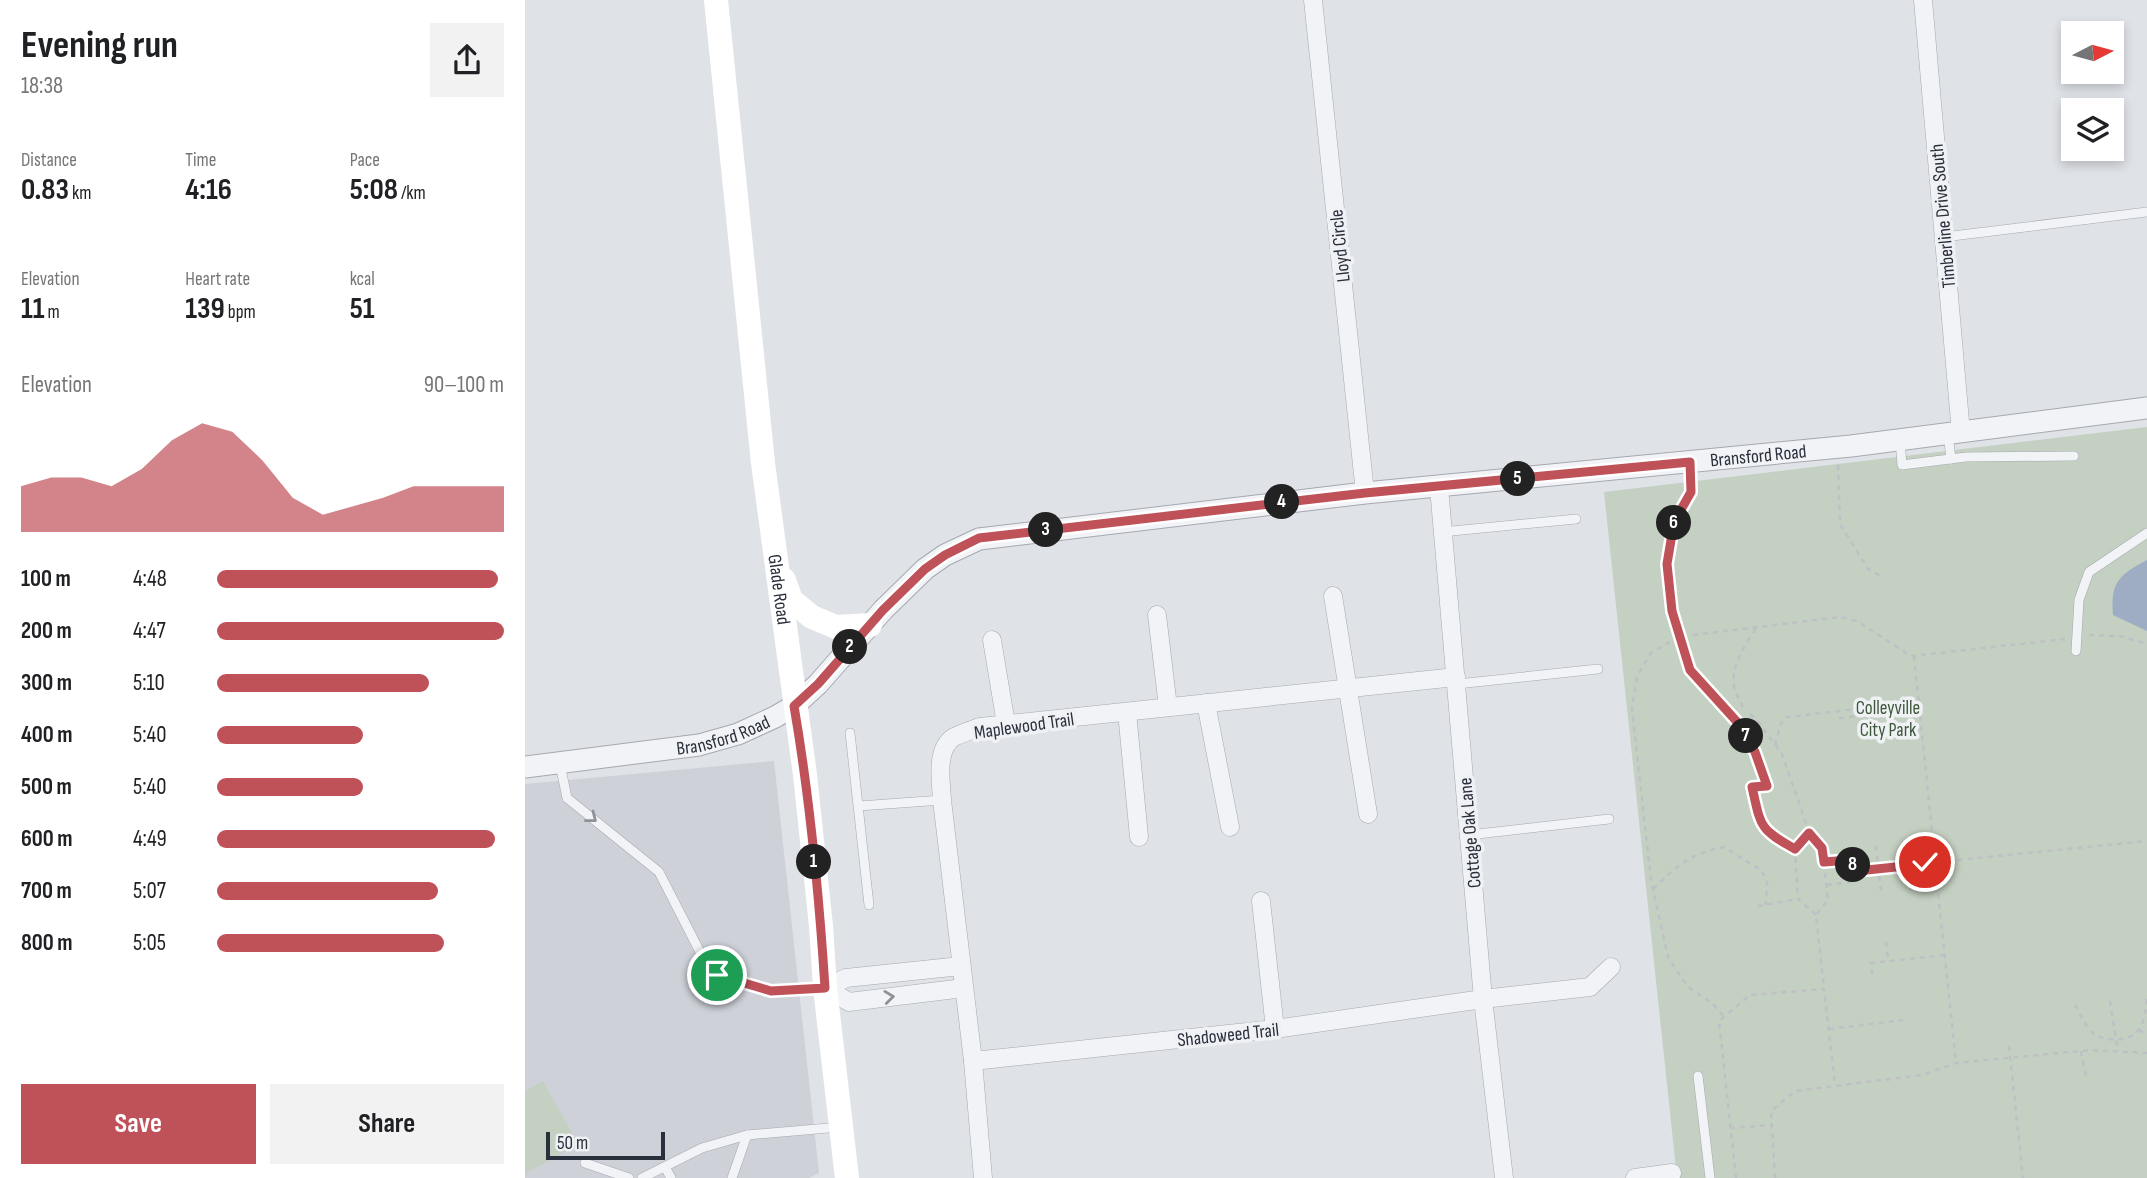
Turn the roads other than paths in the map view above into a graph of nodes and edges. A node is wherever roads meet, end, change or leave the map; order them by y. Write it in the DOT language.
graph roads {
  1 [pos="716,0"];
  2 [pos="1313,0"];
  3 [pos="1923,0"];
  4 [pos="2147,212"];
  5 [pos="1944,237"];
  6 [pos="2147,408"];
  7 [pos="1955,433"];
  8 [pos="1900,440"];
  9 [pos="2074,456"];
  10 [pos="1951,459"];
  11 [pos="1690,462"];
  12 [pos="1439,487"];
  13 [pos="1365,493"];
  14 [pos="1576,519"];
  15 [pos="1442,532"];
  16 [pos="2147,533"];
  17 [pos="777,561"];
  18 [pos="1333,596"];
  19 [pos="1157,615"];
  20 [pos="870,625"];
  21 [pos="992,639"];
  22 [pos="2075,651"];
  23 [pos="1598,669"];
  24 [pos="1456,681"];
  25 [pos="1348,689"];
  26 [pos="1206,704"];
  27 [pos="794,706"];
  28 [pos="1168,708"];
  29 [pos="1127,712"];
  30 [pos="1006,724"];
  31 [pos="850,733"];
  32 [pos="559,763"];
  33 [pos="525,767"];
  34 [pos="1767,786"];
  35 [pos="941,800"];
  36 [pos="859,806"];
  37 [pos="1369,814"];
  38 [pos="1609,819"];
  39 [pos="1230,827"];
  40 [pos="1469,835"];
  41 [pos="1139,837"];
  42 [pos="1261,901"];
  43 [pos="869,905"];
  44 [pos="961,965"];
  45 [pos="1611,967"];
  46 [pos="825,988"];
  47 [pos="964,988"];
  48 [pos="1483,999"];
  49 [pos="1275,1029"];
  50 [pos="972,1061"];
  51 [pos="1698,1076"];
  52 [pos="842,1127"];
  53 [pos="747,1135"];
  54 [pos="585,1163"];
  55 [pos="665,1167"];
  56 [pos="1672,1173"];
  57 [pos="629,1178"];
  58 [pos="642,1178"];
  59 [pos="671,1178"];
  60 [pos="732,1178"];
  61 [pos="847,1178"];
  62 [pos="983,1178"];
  63 [pos="1504,1178"];
  64 [pos="1635,1178"];
  65 [pos="1710,1178"];
  1 -- 17 [label="main road, Glade Road"];
  2 -- 13 [label="street, Lloyd Circle"];
  3 -- 5 [label="street, Timberline Drive South"];
  4 -- 5 [label="lane"];
  5 -- 7 [label="street, Timberline Drive South"];
  6 -- 7 [label="street, Bransford Road"];
  7 -- 8 [label="street, Bransford Road"];
  7 -- 10 [label="lane"];
  8 -- 10 [label="lane"];
  8 -- 11 [label="street, Bransford Road"];
  9 -- 10 [label="lane"];
  11 -- 12 [label="street, Bransford Road"];
  11 -- 34 [label="lane"];
  12 -- 13 [label="street, Bransford Road"];
  12 -- 15 [label="street, Cottage Oak Lane"];
  13 -- 20 [label="street, Bransford Road"];
  14 -- 15 [label="lane"];
  15 -- 24 [label="street, Cottage Oak Lane"];
  16 -- 22 [label="lane"];
  17 -- 20 [label="main road"];
  17 -- 27 [label="main road, Glade Road"];
  18 -- 25 [label="street"];
  19 -- 28 [label="street"];
  20 -- 27 [label="street, Bransford Road"];
  21 -- 30 [label="street"];
  23 -- 24 [label="lane"];
  24 -- 25 [label="street, Maplewood Trail"];
  24 -- 40 [label="street, Cottage Oak Lane"];
  25 -- 26 [label="street, Maplewood Trail"];
  25 -- 37 [label="street"];
  26 -- 28 [label="street, Maplewood Trail"];
  26 -- 39 [label="street"];
  27 -- 32 [label="street, Bransford Road"];
  27 -- 46 [label="main road, Glade Road"];
  28 -- 29 [label="street, Maplewood Trail"];
  29 -- 30 [label="street, Maplewood Trail"];
  29 -- 41 [label="street"];
  30 -- 35 [label="street, Maplewood Trail"];
  31 -- 36 [label="lane"];
  32 -- 33 [label="street, Bransford Road"];
  32 -- 46 [label="lane, one-way"];
  35 -- 36 [label="lane"];
  35 -- 44 [label="street, Maplewood Trail"];
  36 -- 43 [label="lane"];
  38 -- 40 [label="lane"];
  40 -- 48 [label="street, Cottage Oak Lane"];
  42 -- 49 [label="street"];
  44 -- 46 [label="street"];
  44 -- 47 [label="street, Maplewood Trail"];
  45 -- 48 [label="street, Shadoweed Trail"];
  46 -- 47 [label="street, one-way"];
  46 -- 52 [label="main road, Glade Road"];
  47 -- 50 [label="street, Maplewood Trail"];
  48 -- 49 [label="street, Shadoweed Trail"];
  48 -- 63 [label="street, Cottage Oak Lane"];
  49 -- 50 [label="street, Shadoweed Trail"];
  50 -- 62 [label="street, Maplewood Trail"];
  51 -- 65 [label="lane"];
  52 -- 53 [label="lane"];
  52 -- 61 [label="main road, Glade Road"];
  53 -- 55 [label="lane"];
  53 -- 60 [label="lane"];
  54 -- 57 [label="lane"];
  55 -- 58 [label="lane"];
  55 -- 59 [label="lane"];
  56 -- 64 [label="street"];
}
